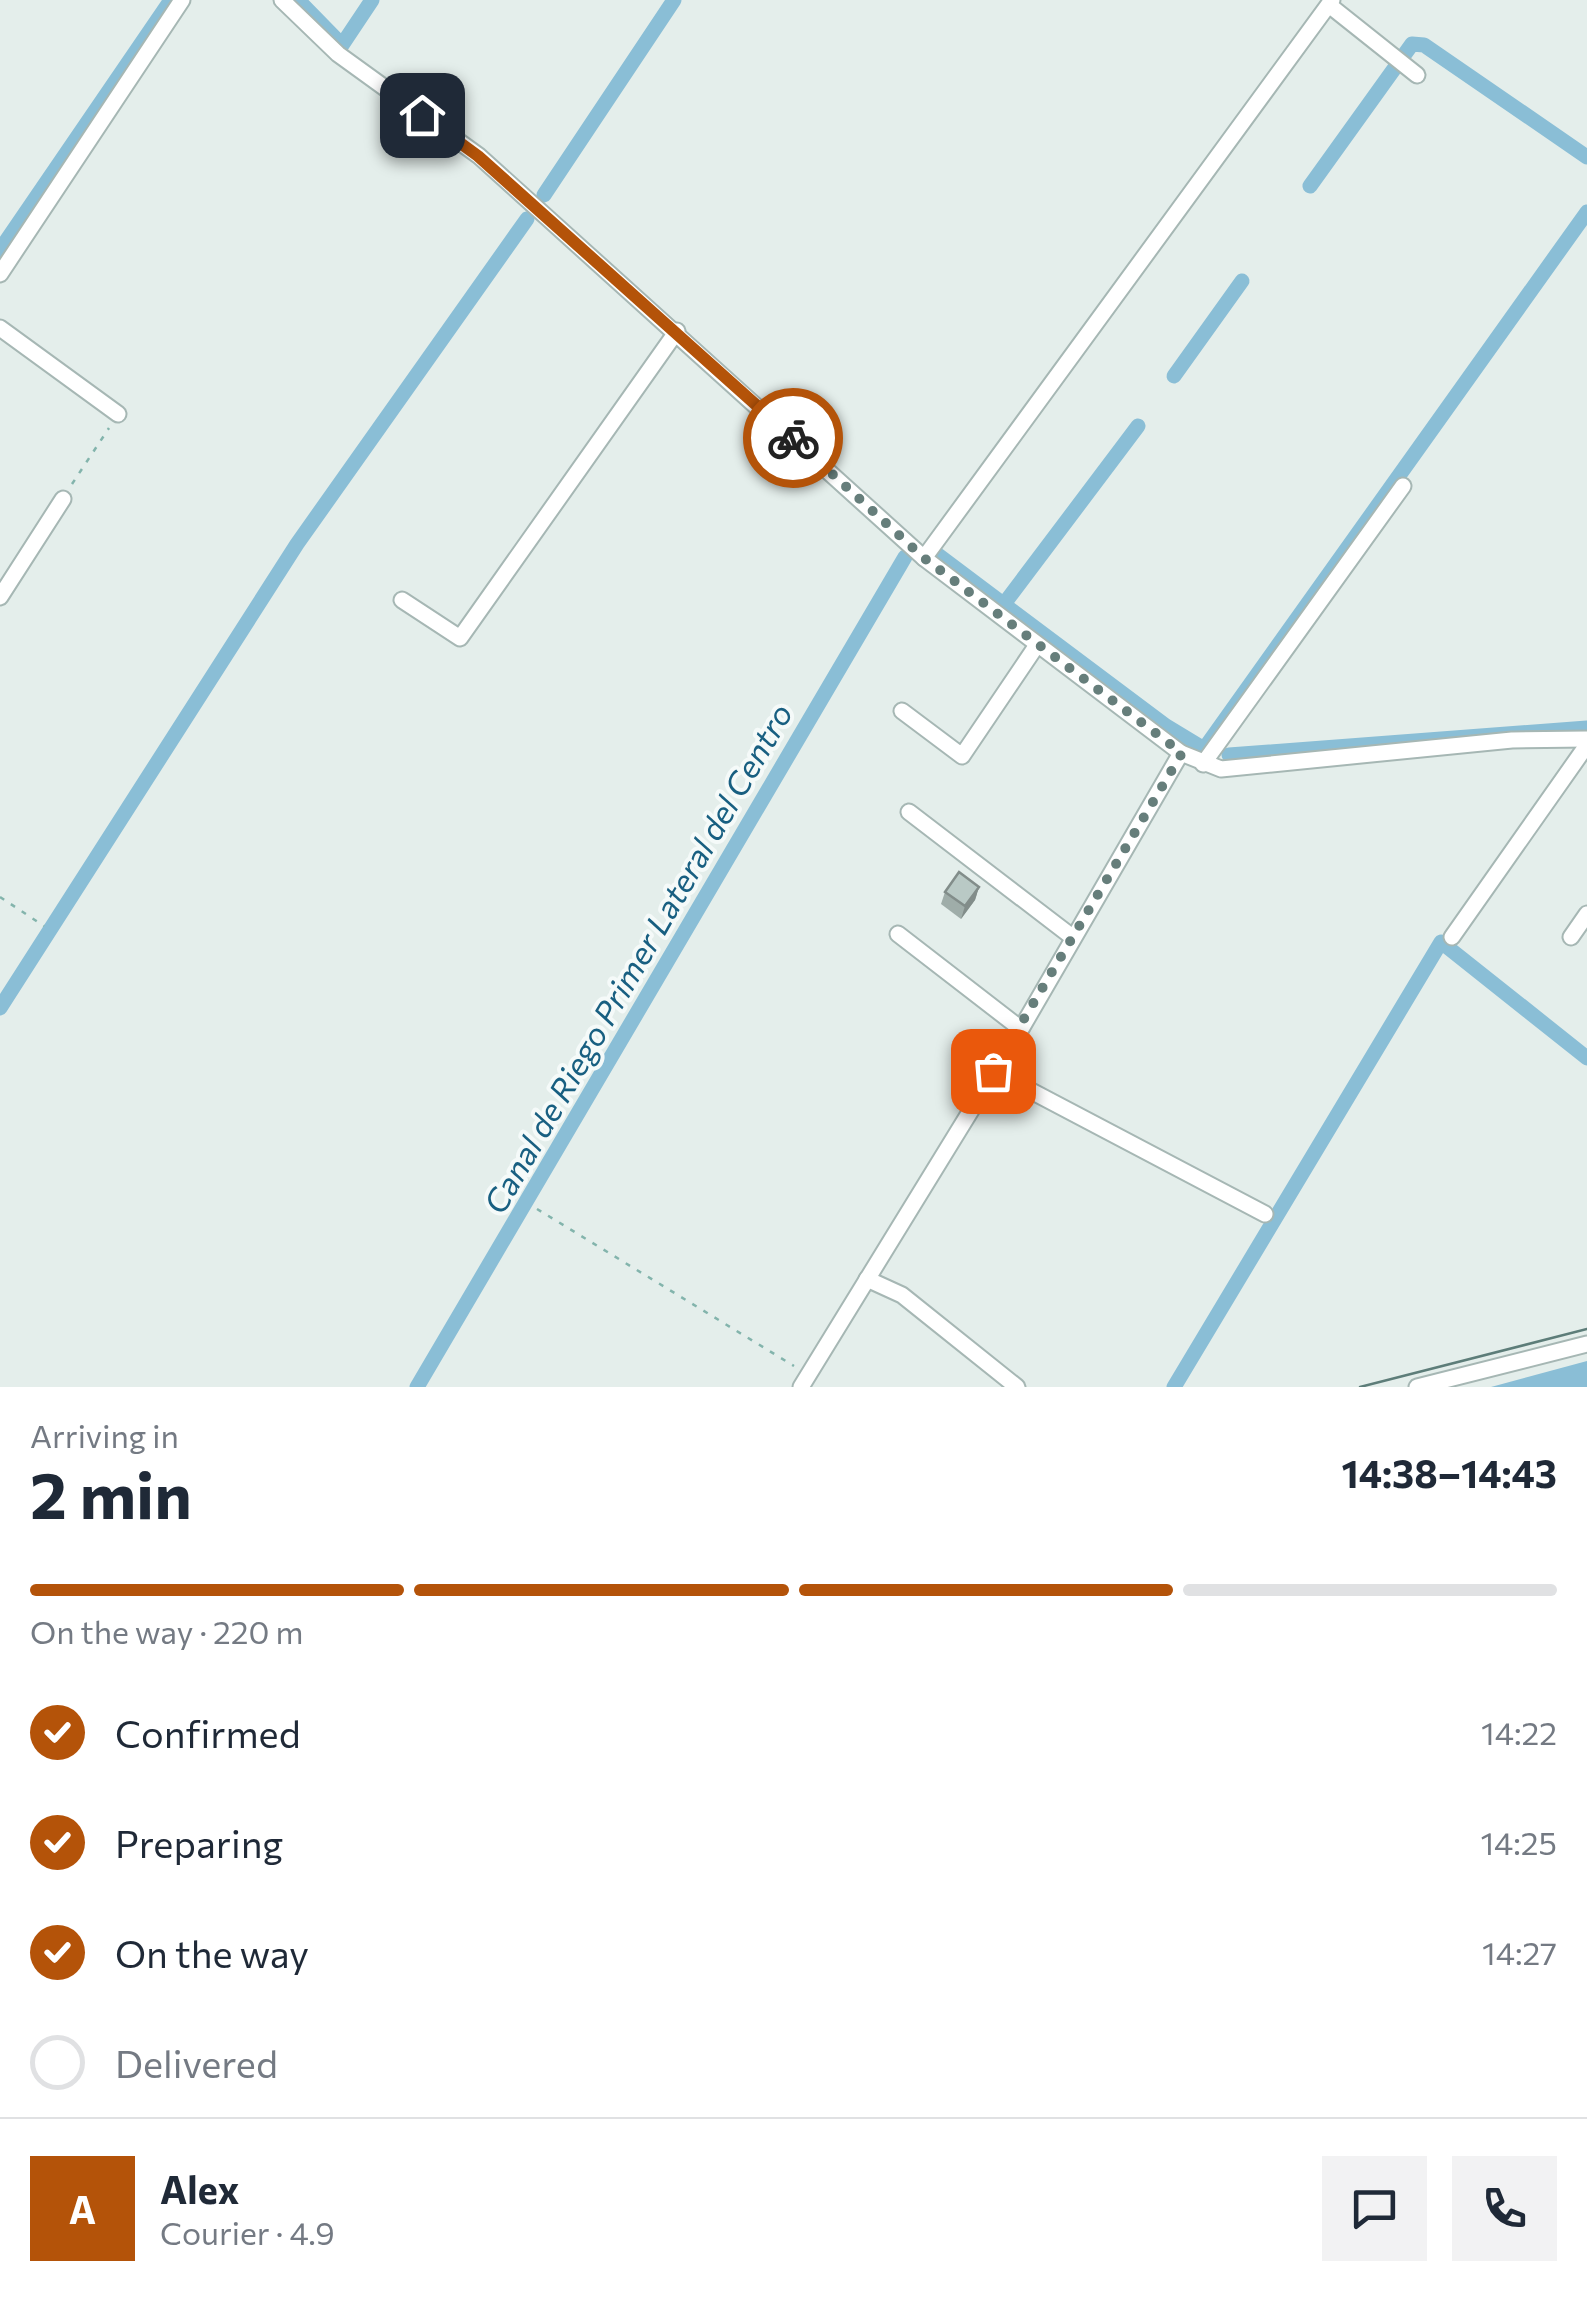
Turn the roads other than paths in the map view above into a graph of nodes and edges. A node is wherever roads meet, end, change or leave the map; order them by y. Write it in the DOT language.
graph roads {
  1 [pos="182,0"];
  2 [pos="282,0"];
  3 [pos="1330,2"];
  4 [pos="1418,75"];
  5 [pos="0,274"];
  6 [pos="0,328"];
  7 [pos="677,331"];
  8 [pos="118,414"];
  9 [pos="1403,486"];
  10 [pos="63,499"];
  11 [pos="924,558"];
  12 [pos="0,597"];
  13 [pos="402,600"];
  14 [pos="1037,645"];
  15 [pos="902,712"];
  16 [pos="1587,742"];
  17 [pos="1182,753"];
  18 [pos="1203,764"];
  19 [pos="910,812"];
  20 [pos="1587,914"];
  21 [pos="898,934"];
  22 [pos="1072,936"];
  23 [pos="1452,937"];
  24 [pos="1571,937"];
  25 [pos="1021,1028"];
  26 [pos="993,1071"];
  27 [pos="1265,1214"];
  28 [pos="867,1278"];
  29 [pos="1587,1344"];
  30 [pos="805,1381"];
  31 [pos="1017,1387"];
  32 [pos="1417,1387"];
  1 -- 5 [label="street"];
  2 -- 7 [label="street"];
  3 -- 4 [label="street"];
  3 -- 11 [label="street"];
  6 -- 8 [label="street"];
  7 -- 11 [label="street"];
  7 -- 13 [label="street"];
  9 -- 18 [label="street"];
  10 -- 12 [label="street"];
  11 -- 14 [label="street"];
  14 -- 15 [label="street"];
  14 -- 17 [label="street"];
  16 -- 18 [label="street"];
  16 -- 23 [label="street"];
  17 -- 18 [label="street"];
  17 -- 22 [label="street"];
  19 -- 22 [label="street"];
  20 -- 24 [label="street"];
  21 -- 25 [label="street"];
  22 -- 25 [label="street"];
  25 -- 26 [label="street"];
  26 -- 27 [label="street"];
  26 -- 28 [label="street"];
  28 -- 30 [label="street"];
  28 -- 31 [label="street"];
  29 -- 32 [label="street"];
}
